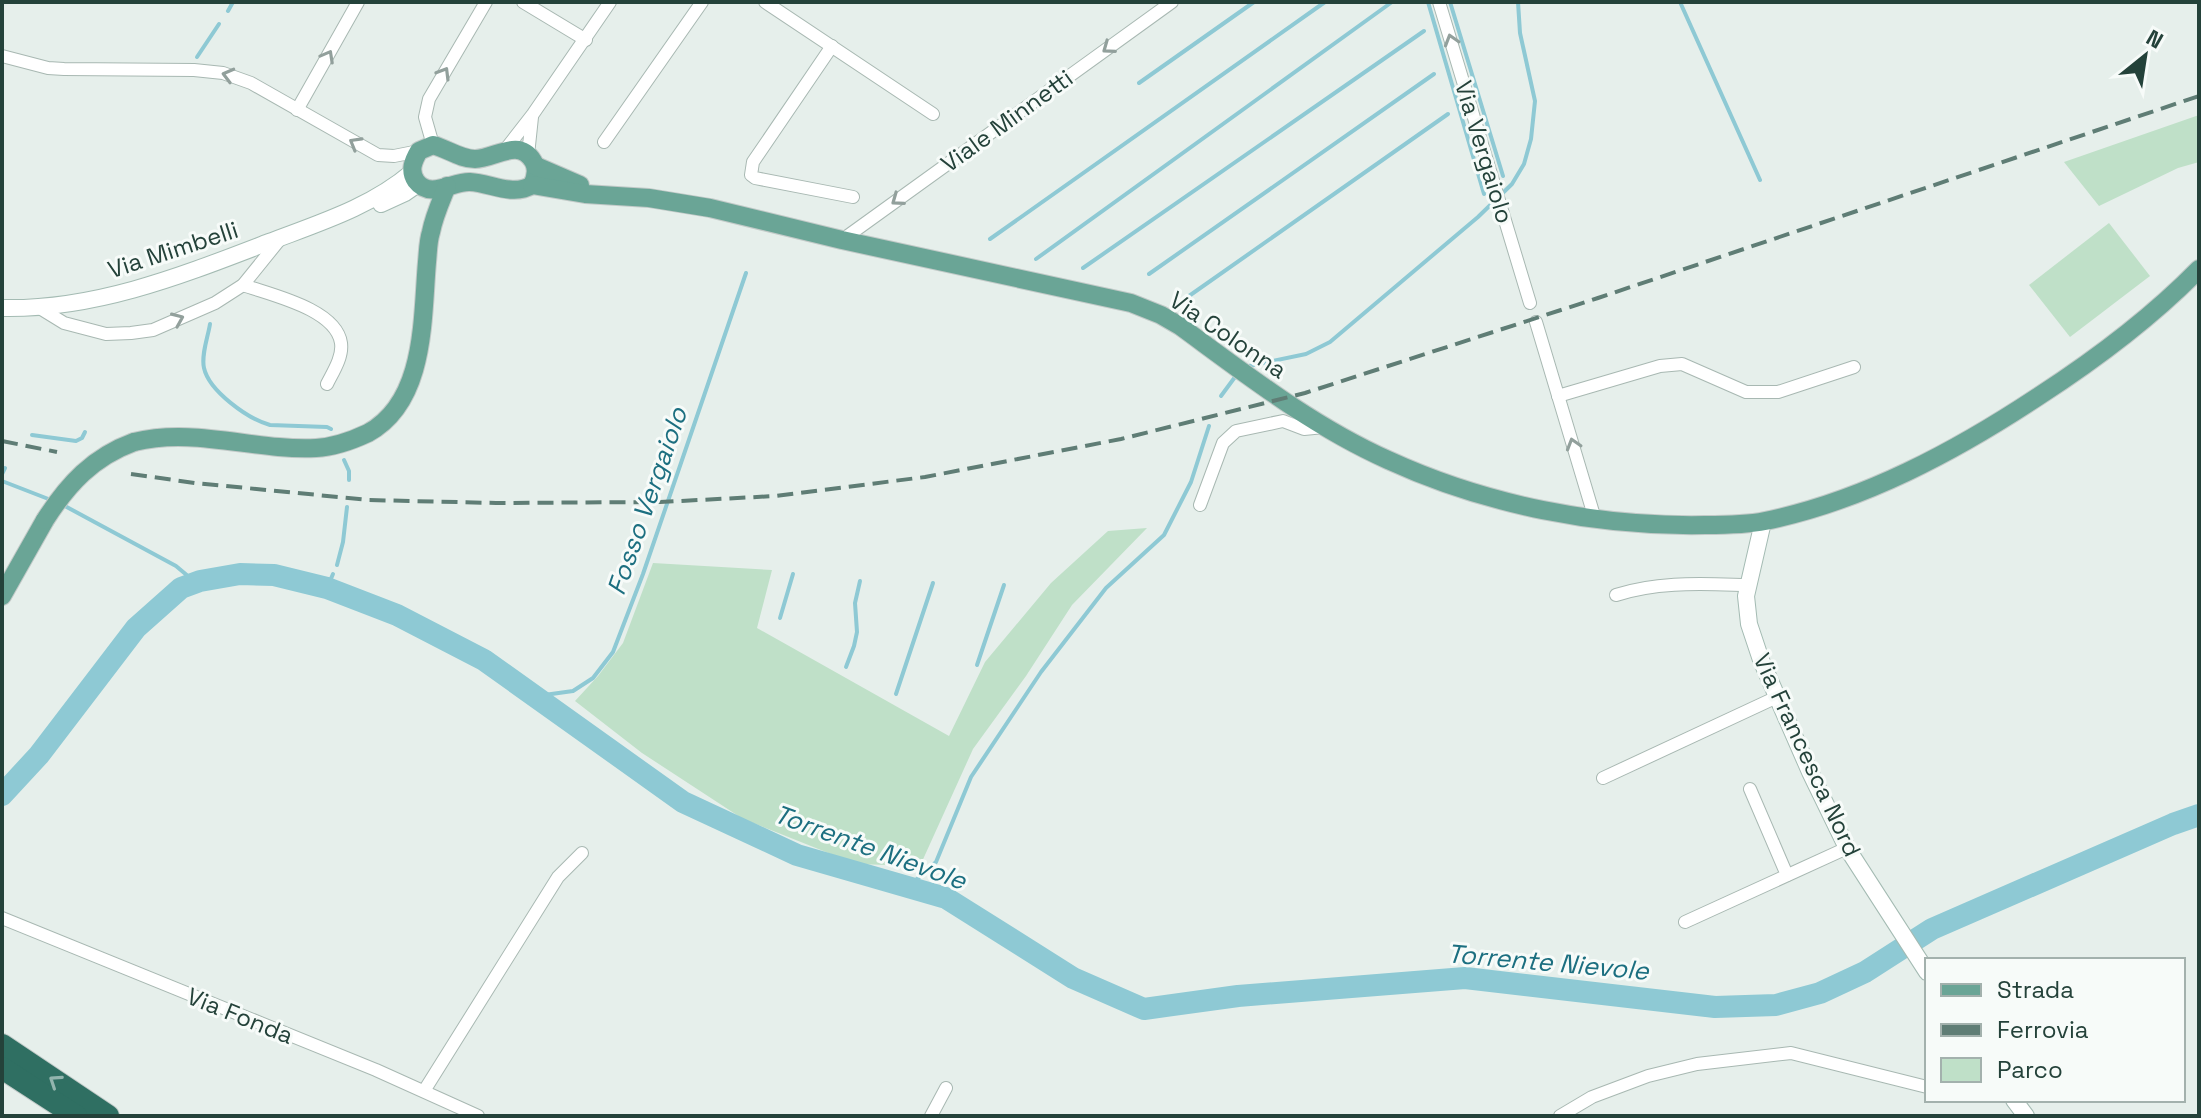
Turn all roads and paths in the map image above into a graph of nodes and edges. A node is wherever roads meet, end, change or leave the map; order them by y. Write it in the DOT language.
graph roads {
  1 [pos="358,2"];
  2 [pos="486,2"];
  3 [pos="523,2"];
  4 [pos="610,2"];
  5 [pos="702,2"];
  6 [pos="765,2"];
  7 [pos="1172,2"];
  8 [pos="1439,2"];
  9 [pos="586,40"];
  10 [pos="832,46"];
  11 [pos="2,56"];
  12 [pos="297,110"];
  13 [pos="533,114"];
  14 [pos="933,114"];
  15 [pos="604,142"];
  16 [pos="426,148"];
  17 [pos="505,150"];
  18 [pos="532,169"];
  19 [pos="418,181"];
  20 [pos="447,186"];
  21 [pos="853,197"];
  22 [pos="430,234"];
  23 [pos="281,238"];
  24 [pos="842,240"];
  25 [pos="2199,269"];
  26 [pos="243,285"];
  27 [pos="1530,303"];
  28 [pos="38,307"];
  29 [pos="2,308"];
  30 [pos="1536,322"];
  31 [pos="1854,367"];
  32 [pos="327,384"];
  33 [pos="1558,396"];
  34 [pos="1288,415"];
  35 [pos="1200,505"];
  36 [pos="1595,519"];
  37 [pos="1763,522"];
  38 [pos="1748,585"];
  39 [pos="1616,595"];
  40 [pos="2,596"];
  41 [pos="1777,697"];
  42 [pos="1603,778"];
  43 [pos="1750,789"];
  44 [pos="1847,848"];
  45 [pos="582,853"];
  46 [pos="1787,875"];
  47 [pos="2,918"];
  48 [pos="1685,922"];
  49 [pos="1925,969"];
  50 [pos="2,1045"];
  51 [pos="2,1068"];
  52 [pos="1925,1086"];
  53 [pos="946,1088"];
  54 [pos="424,1091"];
  55 [pos="76,1116"];
  56 [pos="108,1116"];
  57 [pos="478,1116"];
  58 [pos="931,1116"];
  59 [pos="1560,1116"];
  12 -- 1 [label="street, one-way"];
  16 -- 2 [label="street, one-way"];
  3 -- 9 [label="street"];
  4 -- 9 [label="street"];
  5 -- 15 [label="street"];
  6 -- 10 [label="street"];
  7 -- 24 [label="street, Viale Minnetti, one-way"];
  27 -- 8 [label="street, Via Vergaiolo, one-way"];
  9 -- 13 [label="street"];
  10 -- 14 [label="street"];
  10 -- 21 [label="street"];
  12 -- 11 [label="street, one-way"];
  16 -- 12 [label="street, one-way"];
  13 -- 17 [label="street"];
  13 -- 18 [label="street"];
  16 -- 17 [label="main road"];
  16 -- 19 [label="main road"];
  17 -- 18 [label="main road"];
  18 -- 20 [label="main road"];
  18 -- 24 [label="main road, Via Colonna"];
  19 -- 20 [label="main road"];
  19 -- 22 [label="main road"];
  19 -- 23 [label="main road, Via Mimbelli"];
  20 -- 22 [label="main road"];
  22 -- 40 [label="main road, bridge"];
  23 -- 26 [label="street"];
  23 -- 28 [label="main road, Via Mimbelli"];
  24 -- 34 [label="main road, Via Colonna"];
  25 -- 37 [label="main road, Via Colonna"];
  28 -- 26 [label="street, one-way"];
  26 -- 32 [label="street"];
  28 -- 29 [label="main road, Via Mimbelli"];
  30 -- 33 [label="street"];
  31 -- 33 [label="street"];
  36 -- 33 [label="street, one-way"];
  34 -- 35 [label="street"];
  34 -- 36 [label="main road, Via Colonna"];
  36 -- 37 [label="main road, Via Colonna"];
  37 -- 38 [label="main road, Via Francesca Nord"];
  38 -- 39 [label="street"];
  38 -- 41 [label="main road, Via Francesca Nord"];
  41 -- 42 [label="street"];
  41 -- 44 [label="main road, Via Francesca Nord"];
  43 -- 46 [label="street"];
  44 -- 46 [label="street"];
  44 -- 49 [label="main road, Via Francesca Nord"];
  45 -- 54 [label="street"];
  46 -- 48 [label="street"];
  47 -- 54 [label="street, Via Fonda"];
  56 -- 50 [label="highway, one-way"];
  51 -- 55 [label="highway"];
  52 -- 59 [label="street"];
  53 -- 58 [label="street"];
  54 -- 57 [label="street, Via Fonda"];
}
